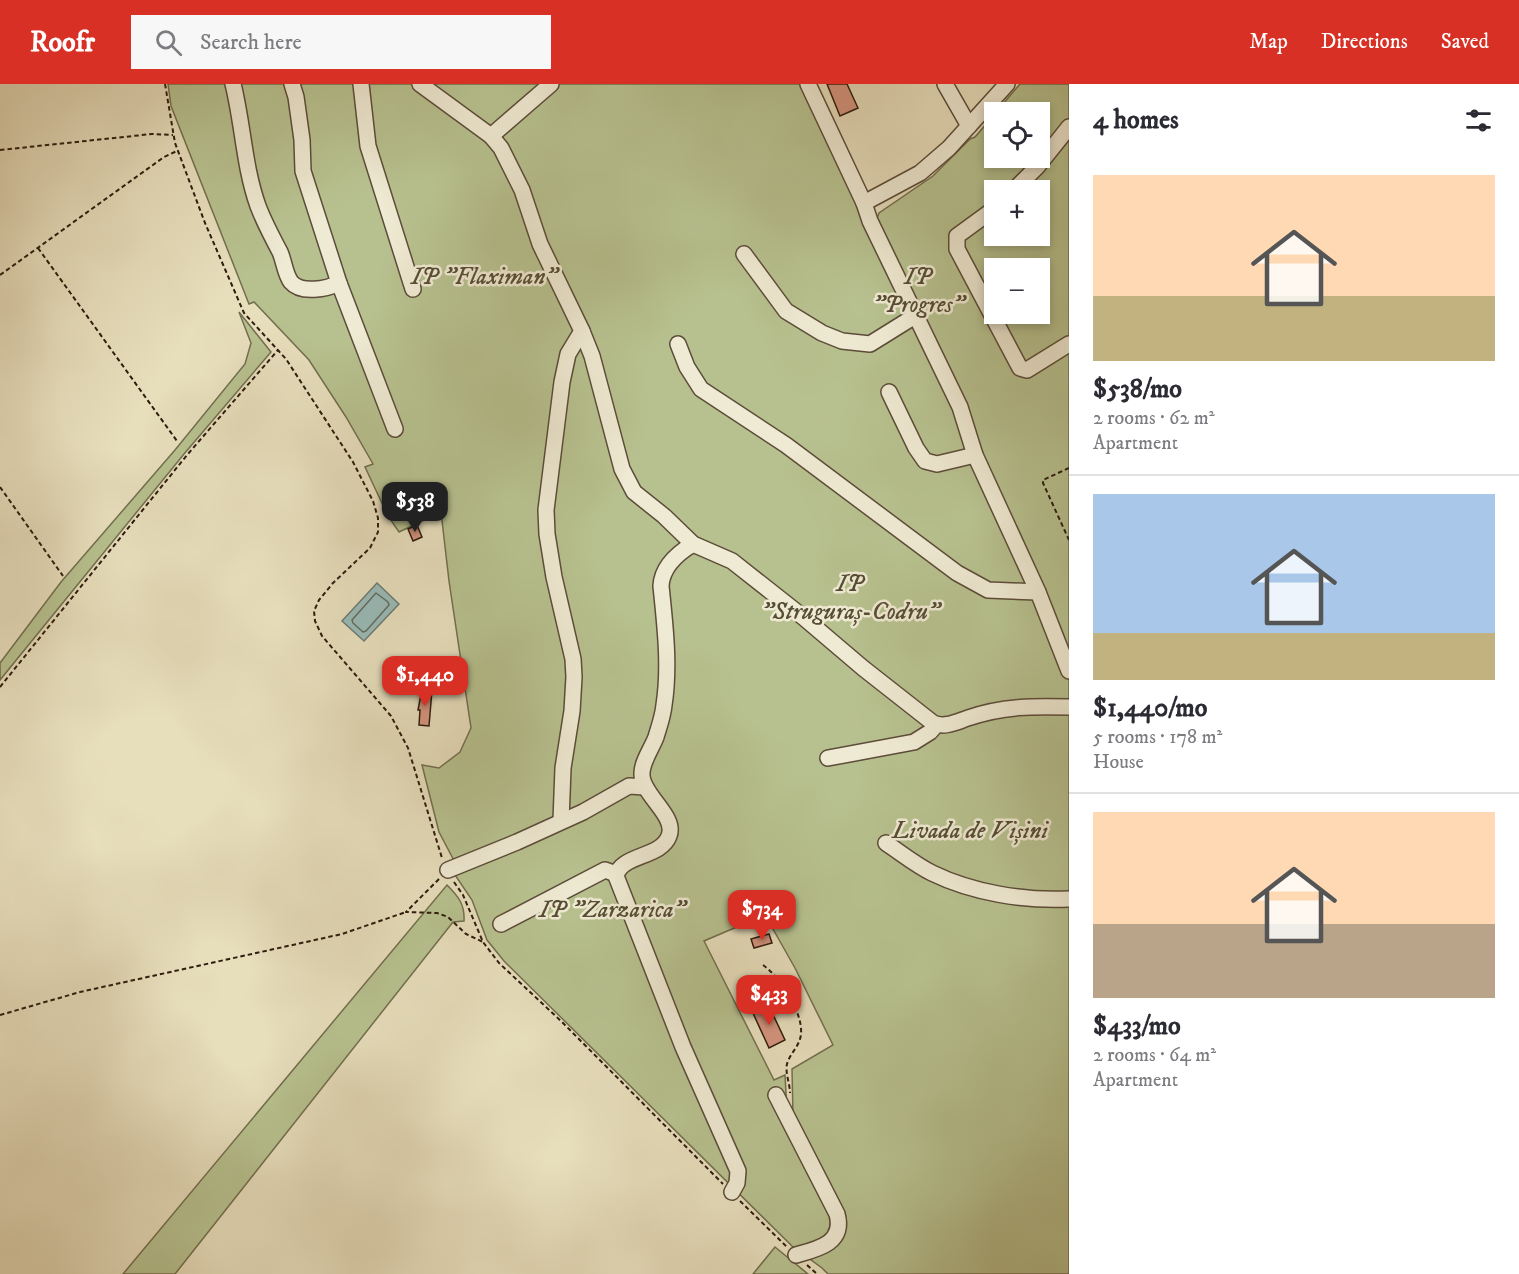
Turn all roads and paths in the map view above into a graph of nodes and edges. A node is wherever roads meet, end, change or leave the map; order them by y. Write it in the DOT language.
graph roads {
  1 [pos="165,84"];
  2 [pos="233,84"];
  3 [pos="292,84"];
  4 [pos="361,84"];
  5 [pos="420,84"];
  6 [pos="551,84"];
  7 [pos="808,84"];
  8 [pos="945,84"];
  9 [pos="1007,84"];
  10 [pos="969,126"];
  11 [pos="1069,127"];
  12 [pos="173,135"];
  13 [pos="491,136"];
  14 [pos="0,150"];
  15 [pos="177,151"];
  16 [pos="1024,180"];
  17 [pos="864,203"];
  18 [pos="984,216"];
  19 [pos="38,248"];
  20 [pos="744,254"];
  21 [pos="0,275"];
  22 [pos="339,283"];
  23 [pos="413,289"];
  24 [pos="915,316"];
  25 [pos="582,331"];
  26 [pos="678,344"];
  27 [pos="1069,344"];
  28 [pos="279,350"];
  29 [pos="889,392"];
  30 [pos="395,429"];
  31 [pos="177,441"];
  32 [pos="975,455"];
  33 [pos="1069,468"];
  34 [pos="0,487"];
  35 [pos="1069,540"];
  36 [pos="693,544"];
  37 [pos="63,576"];
  38 [pos="1038,592"];
  39 [pos="1069,671"];
  40 [pos="0,687"];
  41 [pos="1069,707"];
  42 [pos="936,724"];
  43 [pos="828,758"];
  44 [pos="645,787"];
  45 [pos="561,821"];
  46 [pos="886,843"];
  47 [pos="448,870"];
  48 [pos="616,874"];
  49 [pos="1069,899"];
  50 [pos="406,912"];
  51 [pos="501,924"];
  52 [pos="483,942"];
  53 [pos="763,965"];
  54 [pos="0,1015"];
  55 [pos="783,1095"];
  56 [pos="732,1192"];
  57 [pos="796,1255"];
  1 -- 12 [label="path"];
  2 -- 22 [label="street"];
  3 -- 22 [label="street"];
  4 -- 23 [label="street"];
  5 -- 13 [label="street"];
  6 -- 13 [label="street"];
  7 -- 17 [label="street"];
  8 -- 10 [label="street"];
  9 -- 10 [label="street"];
  10 -- 17 [label="street"];
  11 -- 16 [label="street"];
  12 -- 14 [label="path"];
  12 -- 15 [label="path"];
  13 -- 25 [label="street"];
  15 -- 19 [label="path"];
  15 -- 28 [label="path"];
  17 -- 24 [label="street"];
  18 -- 27 [label="street"];
  19 -- 21 [label="path"];
  19 -- 31 [label="path"];
  20 -- 24 [label="street"];
  22 -- 30 [label="street"];
  24 -- 32 [label="street"];
  25 -- 36 [label="street"];
  25 -- 45 [label="street"];
  26 -- 38 [label="street"];
  28 -- 40 [label="path"];
  28 -- 47 [label="path"];
  29 -- 32 [label="street"];
  32 -- 38 [label="street"];
  33 -- 35 [label="path"];
  34 -- 37 [label="path"];
  36 -- 42 [label="street"];
  36 -- 44 [label="street"];
  38 -- 39 [label="street"];
  41 -- 42 [label="street"];
  42 -- 43 [label="street"];
  44 -- 45 [label="street"];
  44 -- 48 [label="street"];
  45 -- 47 [label="street"];
  46 -- 49 [label="street"];
  47 -- 50 [label="path"];
  47 -- 52 [label="path"];
  48 -- 51 [label="street"];
  48 -- 56 [label="street"];
  50 -- 52 [label="path"];
  50 -- 54 [label="path"];
  52 -- 56 [label="path"];
  53 -- 55 [label="path"];
  55 -- 57 [label="street"];
  56 -- 57 [label="path"];
}
